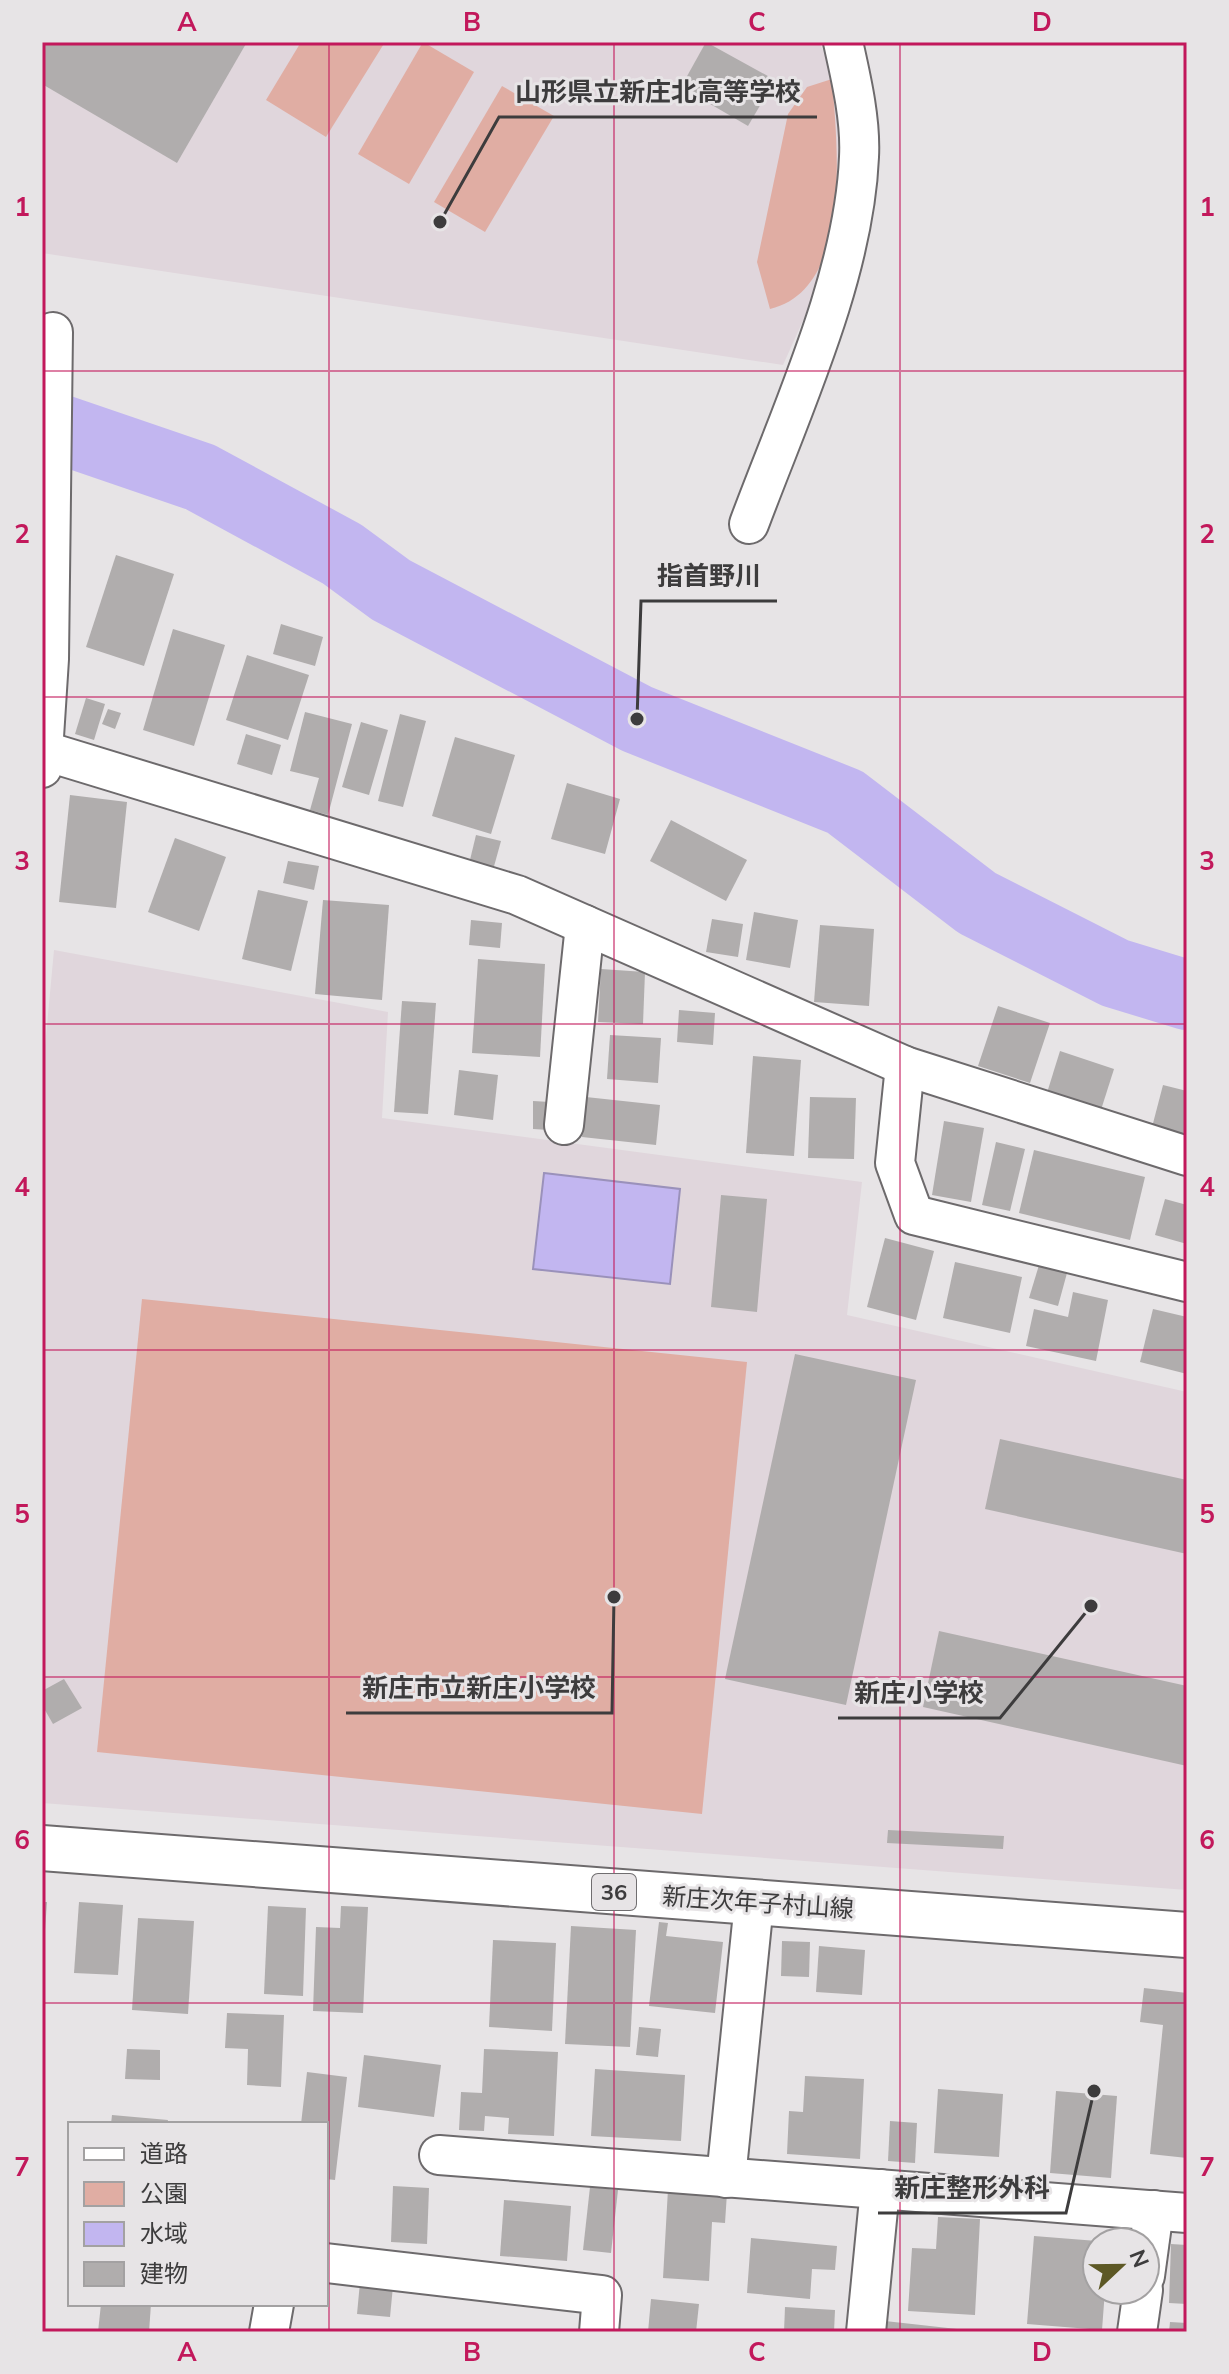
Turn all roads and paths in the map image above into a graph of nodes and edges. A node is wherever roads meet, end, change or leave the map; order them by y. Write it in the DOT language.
graph roads {
  1 [pos="843,42"];
  2 [pos="53,332"];
  3 [pos="749,524"];
  4 [pos="43,760"];
  5 [pos="585,925"];
  6 [pos="905,1066"];
  7 [pos="564,1125"];
  8 [pos="1187,1156"];
  9 [pos="1187,1282"];
  10 [pos="42,1848"];
  11 [pos="754,1903"];
  12 [pos="1187,1935"];
  13 [pos="439,2155"];
  14 [pos="726,2178"];
  15 [pos="880,2189"];
  16 [pos="1171,2212"];
  17 [pos="1161,2237"];
  18 [pos="328,2263"];
  19 [pos="274,2306"];
  20 [pos="1141,2306"];
  21 [pos="269,2332"];
  22 [pos="599,2332"];
  23 [pos="866,2332"];
  24 [pos="1137,2332"];
  1 -- 3 [label="street"];
  2 -- 4 [label="street"];
  4 -- 5 [label="street"];
  5 -- 6 [label="street"];
  5 -- 7 [label="street"];
  6 -- 8 [label="street"];
  6 -- 9 [label="street"];
  10 -- 11 [label="main road, 新庄次年子村山線 / 36"];
  11 -- 12 [label="main road, 新庄次年子村山線 / 36"];
  11 -- 14 [label="street"];
  13 -- 14 [label="street"];
  14 -- 15 [label="street"];
  15 -- 16 [label="street"];
  15 -- 23 [label="street"];
  16 -- 17 [label="street"];
  18 -- 22 [label="street"];
  19 -- 21 [label="street"];
  20 -- 24 [label="street"];
}
